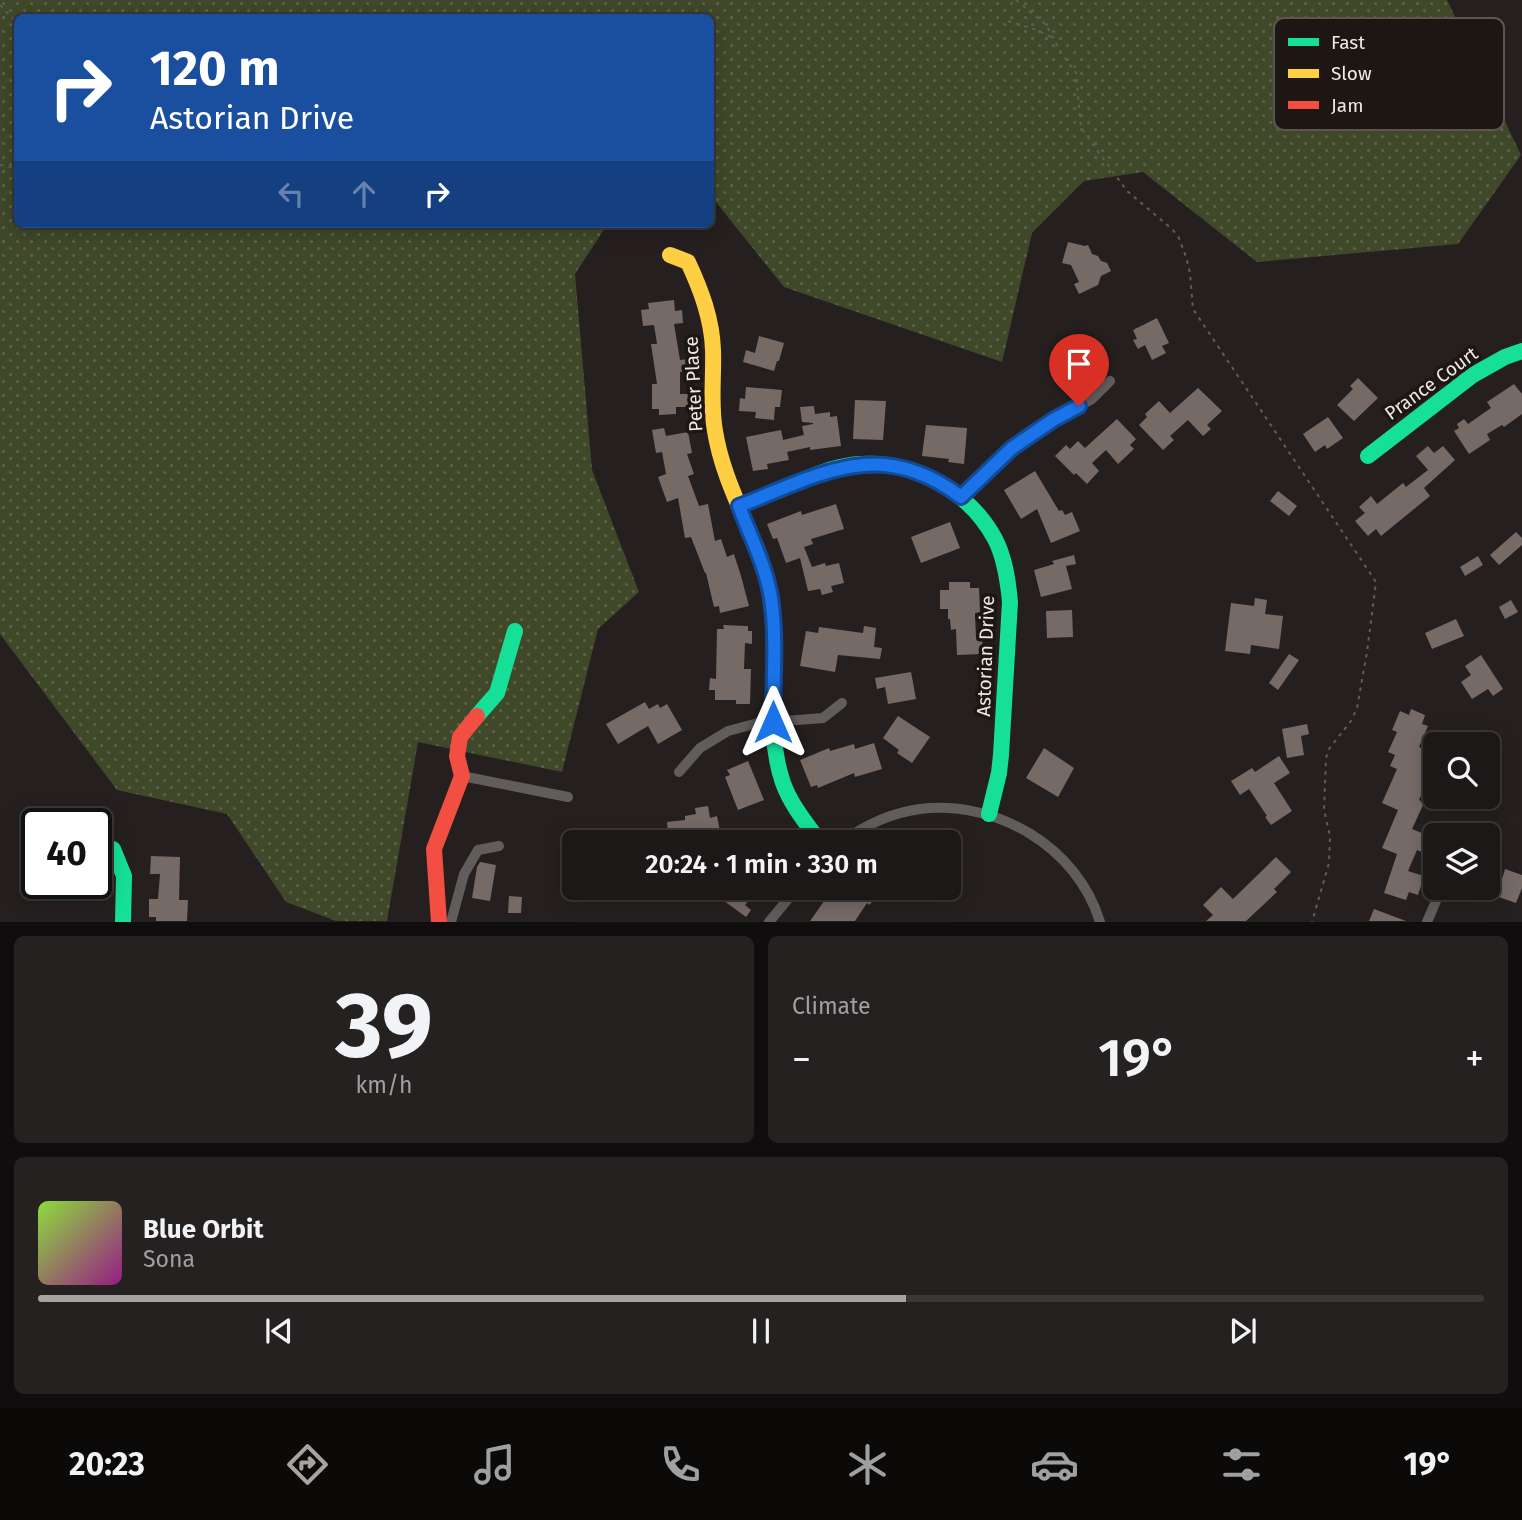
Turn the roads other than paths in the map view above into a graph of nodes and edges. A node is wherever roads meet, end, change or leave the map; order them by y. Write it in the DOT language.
graph roads {
  1 [pos="670,255"];
  2 [pos="1522,351"];
  3 [pos="1110,381"];
  4 [pos="1368,456"];
  5 [pos="961,497"];
  6 [pos="739,506"];
  7 [pos="515,631"];
  8 [pos="842,703"];
  9 [pos="773,722"];
  10 [pos="679,772"];
  11 [pos="462,776"];
  12 [pos="568,797"];
  13 [pos="989,814"];
  14 [pos="811,830"];
  15 [pos="859,830"];
  16 [pos="499,846"];
  17 [pos="113,849"];
  18 [pos="787,900"];
  19 [pos="1436,900"];
  20 [pos="123,922"];
  21 [pos="439,922"];
  22 [pos="451,922"];
  23 [pos="769,922"];
  24 [pos="1100,922"];
  25 [pos="1427,922"];
  1 -- 6 [label="street, Peter Place"];
  2 -- 4 [label="street, Prance Court"];
  3 -- 5 [label="street"];
  5 -- 6 [label="street, Astorian Drive"];
  5 -- 13 [label="street, Astorian Drive"];
  6 -- 9 [label="street, Peter Place"];
  7 -- 11 [label="street"];
  8 -- 9 [label="street"];
  9 -- 10 [label="street"];
  9 -- 14 [label="street, Peter Place"];
  11 -- 12 [label="street"];
  11 -- 21 [label="street"];
  13 -- 15 [label="street"];
  13 -- 24 [label="street"];
  16 -- 22 [label="street"];
  17 -- 20 [label="street"];
  18 -- 23 [label="street"];
  19 -- 25 [label="street"];
}
